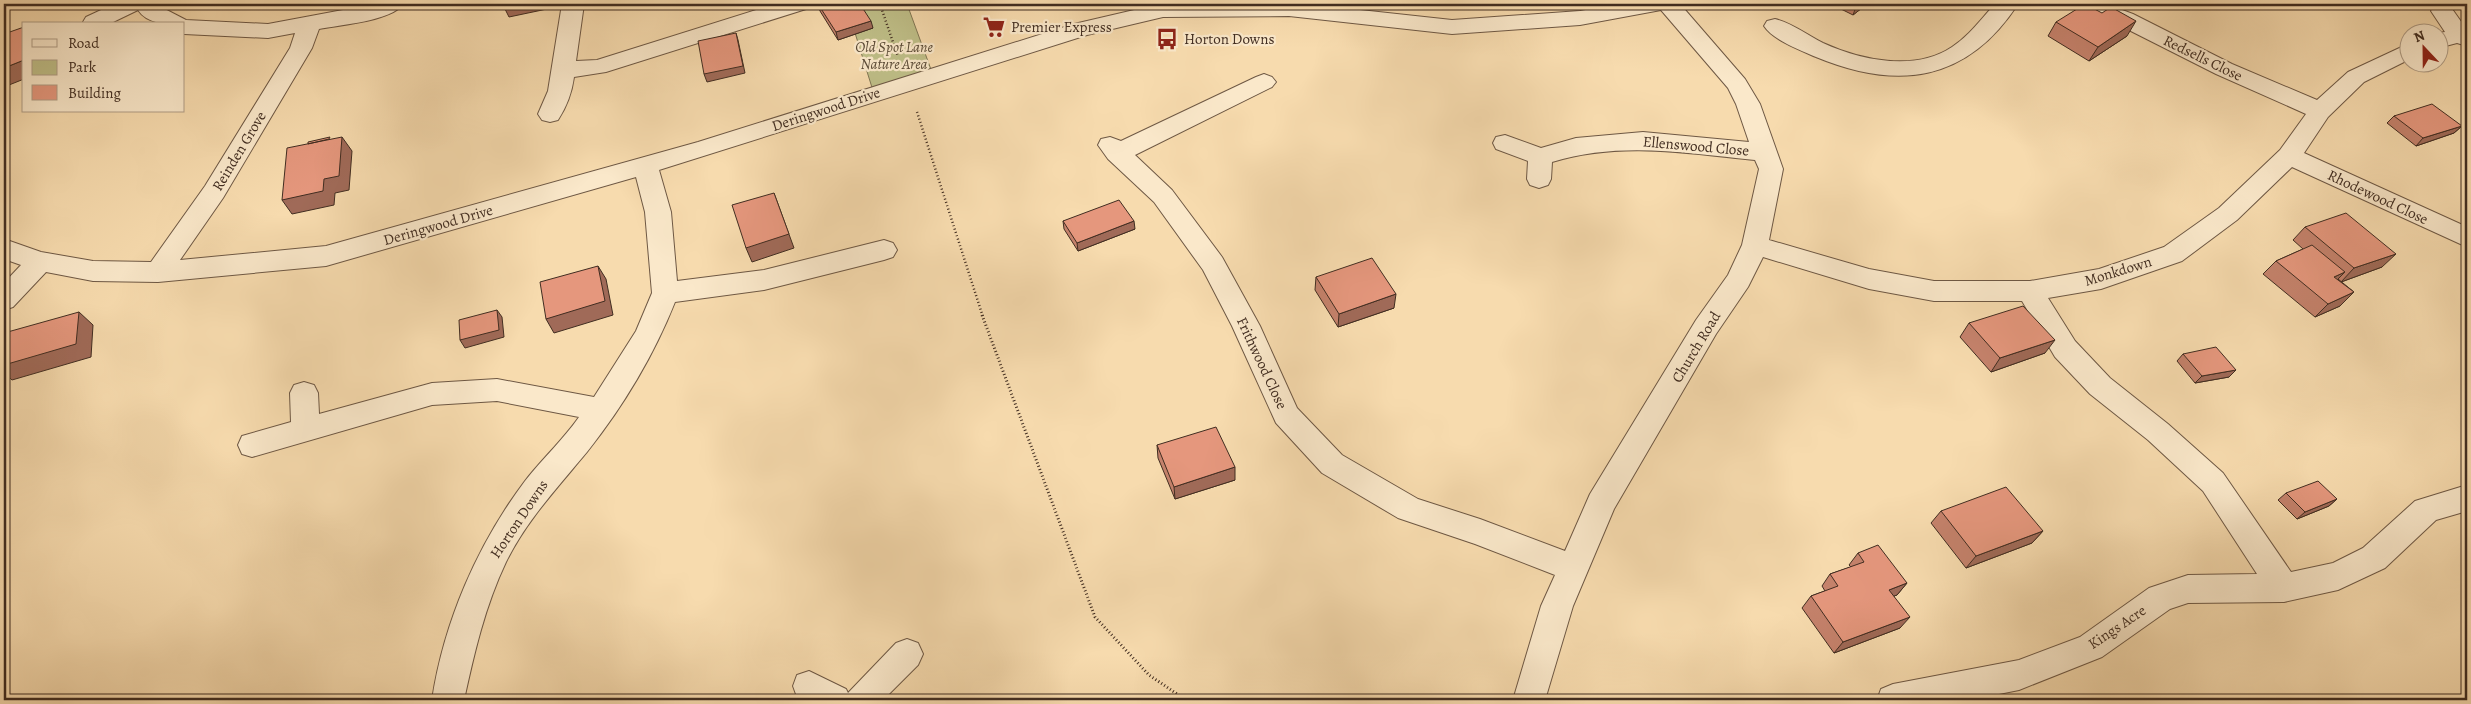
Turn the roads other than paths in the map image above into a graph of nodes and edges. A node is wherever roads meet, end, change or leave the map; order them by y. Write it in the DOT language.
graph roads {
  1 [pos="132,4"];
  2 [pos="148,4"];
  3 [pos="392,4"];
  4 [pos="573,4"];
  5 [pos="798,4"];
  6 [pos="1656,4"];
  7 [pos="1668,4"];
  8 [pos="2008,4"];
  9 [pos="2086,4"];
  10 [pos="1161,7"];
  11 [pos="2442,11"];
  12 [pos="94,22"];
  13 [pos="173,22"];
  14 [pos="309,24"];
  15 [pos="1775,26"];
  16 [pos="185,27"];
  17 [pos="2455,38"];
  18 [pos="2398,56"];
  19 [pos="563,70"];
  20 [pos="1264,82"];
  21 [pos="2320,111"];
  22 [pos="550,114"];
  23 [pos="1505,143"];
  24 [pos="1764,152"];
  25 [pos="2289,156"];
  26 [pos="645,166"];
  27 [pos="2467,238"];
  28 [pos="1754,245"];
  29 [pos="4,250"];
  30 [pos="884,250"];
  31 [pos="40,261"];
  32 [pos="158,272"];
  33 [pos="2030,291"];
  34 [pos="665,293"];
  35 [pos="4,300"];
  36 [pos="304,393"];
  37 [pos="600,410"];
  38 [pos="306,429"];
  39 [pos="252,445"];
  40 [pos="2467,498"];
  41 [pos="1574,568"];
  42 [pos="2284,588"];
  43 [pos="907,654"];
  44 [pos="448,700"];
  45 [pos="861,700"];
  46 [pos="1529,700"];
  47 [pos="1893,700"];
  1 -- 12 [label="street"];
  2 -- 13 [label="street"];
  3 -- 14 [label="street"];
  4 -- 19 [label="street"];
  5 -- 19 [label="street"];
  6 -- 10 [label="street, Deringwood Drive"];
  7 -- 24 [label="street, Church Road"];
  8 -- 15 [label="street"];
  9 -- 21 [label="street, Redsells Close"];
  10 -- 26 [label="street, Deringwood Drive"];
  11 -- 17 [label="street"];
  14 -- 16 [label="street"];
  14 -- 32 [label="street, Reinden Grove"];
  18 -- 21 [label="street, Monkdown"];
  19 -- 22 [label="street"];
  20 -- 41 [label="street, Frithwood Close"];
  21 -- 25 [label="street, Monkdown"];
  23 -- 24 [label="street, Ellenswood Close"];
  24 -- 28 [label="street, Church Road"];
  25 -- 27 [label="street, Rhodewood Close"];
  25 -- 33 [label="street, Monkdown"];
  26 -- 32 [label="street, Deringwood Drive"];
  26 -- 34 [label="street, Horton Downs"];
  28 -- 33 [label="street, Monkdown"];
  28 -- 41 [label="street, Church Road"];
  29 -- 31 [label="street, Deringwood Drive"];
  30 -- 34 [label="street"];
  31 -- 32 [label="street, Deringwood Drive"];
  31 -- 35 [label="street"];
  33 -- 42 [label="street"];
  34 -- 37 [label="street, Horton Downs"];
  36 -- 38 [label="street"];
  37 -- 38 [label="street"];
  37 -- 44 [label="street, Horton Downs"];
  38 -- 39 [label="street"];
  40 -- 42 [label="street, Kings Acre"];
  41 -- 46 [label="street, Church Road"];
  42 -- 47 [label="street, Kings Acre"];
  43 -- 45 [label="street"];
}
